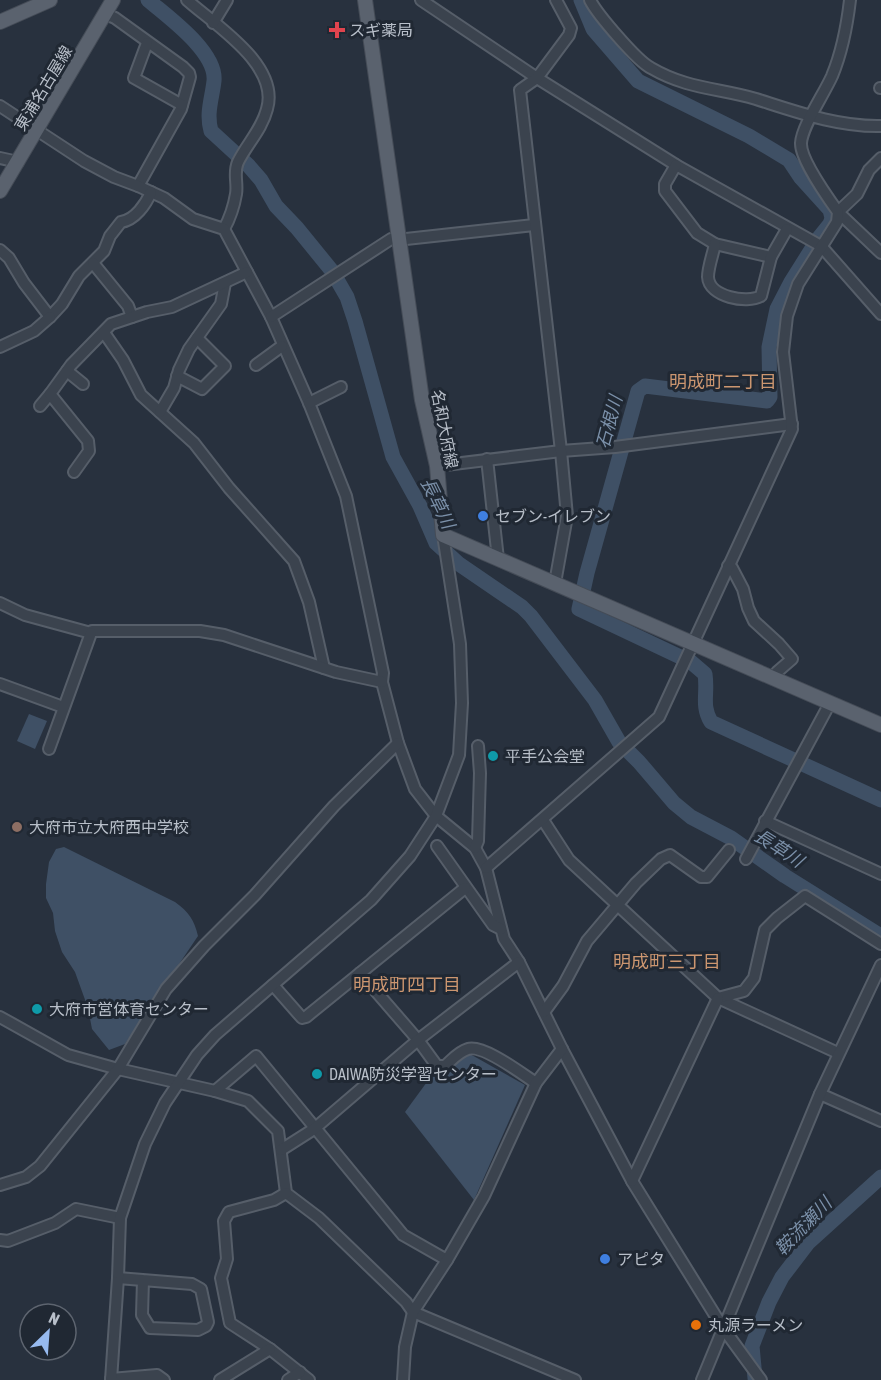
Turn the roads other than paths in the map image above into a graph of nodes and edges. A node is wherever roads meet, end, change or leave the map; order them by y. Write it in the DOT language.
graph roads {
  1 [pos="50,0"];
  2 [pos="112,0"];
  3 [pos="187,0"];
  4 [pos="227,0"];
  5 [pos="364,0"];
  6 [pos="421,0"];
  7 [pos="556,0"];
  8 [pos="590,0"];
  9 [pos="850,0"];
  10 [pos="106,14"];
  11 [pos="0,22"];
  12 [pos="213,23"];
  13 [pos="147,43"];
  14 [pos="537,78"];
  15 [pos="182,105"];
  16 [pos="0,106"];
  17 [pos="812,116"];
  18 [pos="879,128"];
  19 [pos="37,130"];
  20 [pos="0,158"];
  21 [pos="881,158"];
  22 [pos="18,162"];
  23 [pos="676,165"];
  24 [pos="138,186"];
  25 [pos="0,191"];
  26 [pos="151,192"];
  27 [pos="838,212"];
  28 [pos="534,225"];
  29 [pos="224,229"];
  30 [pos="787,229"];
  31 [pos="398,239"];
  32 [pos="715,244"];
  33 [pos="817,245"];
  34 [pos="0,250"];
  35 [pos="881,253"];
  36 [pos="771,257"];
  37 [pos="93,263"];
  38 [pos="248,272"];
  39 [pos="225,283"];
  40 [pos="881,314"];
  41 [pos="50,317"];
  42 [pos="132,317"];
  43 [pos="271,317"];
  44 [pos="105,334"];
  45 [pos="197,338"];
  46 [pos="282,346"];
  47 [pos="0,347"];
  48 [pos="256,365"];
  49 [pos="67,371"];
  50 [pos="177,376"];
  51 [pos="83,384"];
  52 [pos="340,387"];
  53 [pos="50,394"];
  54 [pos="309,402"];
  55 [pos="40,406"];
  56 [pos="160,412"];
  57 [pos="792,424"];
  58 [pos="561,451"];
  59 [pos="487,459"];
  60 [pos="437,466"];
  61 [pos="74,472"];
  62 [pos="443,539"];
  63 [pos="498,559"];
  64 [pos="728,567"];
  65 [pos="555,583"];
  66 [pos="0,603"];
  67 [pos="91,633"];
  68 [pos="693,644"];
  69 [pos="324,668"];
  70 [pos="774,679"];
  71 [pos="382,682"];
  72 [pos="0,684"];
  73 [pos="830,703"];
  74 [pos="63,707"];
  75 [pos="881,724"];
  76 [pos="398,742"];
  77 [pos="478,746"];
  78 [pos="49,748"];
  79 [pos="436,816"];
  80 [pos="543,820"];
  81 [pos="765,821"];
  82 [pos="437,846"];
  83 [pos="475,848"];
  84 [pos="729,850"];
  85 [pos="746,859"];
  86 [pos="486,868"];
  87 [pos="881,874"];
  88 [pos="465,888"];
  89 [pos="619,904"];
  90 [pos="501,929"];
  91 [pos="881,944"];
  92 [pos="519,962"];
  93 [pos="881,965"];
  94 [pos="360,973"];
  95 [pos="273,985"];
  96 [pos="718,998"];
  97 [pos="544,1012"];
  98 [pos="0,1017"];
  99 [pos="418,1040"];
  100 [pos="562,1049"];
  101 [pos="838,1053"];
  102 [pos="118,1069"];
  103 [pos="178,1083"];
  104 [pos="536,1083"];
  105 [pos="215,1091"];
  106 [pos="820,1094"];
  107 [pos="881,1121"];
  108 [pos="314,1129"];
  109 [pos="281,1150"];
  110 [pos="632,1181"];
  111 [pos="0,1185"];
  112 [pos="286,1192"];
  113 [pos="120,1218"];
  114 [pos="0,1240"];
  115 [pos="447,1260"];
  116 [pos="118,1278"];
  117 [pos="143,1280"];
  118 [pos="413,1311"];
  119 [pos="723,1328"];
  120 [pos="270,1349"];
  121 [pos="300,1371"];
  122 [pos="552,1376"];
  123 [pos="137,1378"];
  124 [pos="111,1379"];
  125 [pos="164,1380"];
  126 [pos="220,1380"];
  127 [pos="288,1380"];
  128 [pos="309,1380"];
  129 [pos="403,1380"];
  130 [pos="576,1380"];
  131 [pos="702,1380"];
  132 [pos="761,1380"];
  1 -- 11 [label="main road"];
  2 -- 10 [label="main road, 東浦名古屋線"];
  3 -- 12 [label="street"];
  4 -- 12 [label="street"];
  5 -- 31 [label="main road, 名和大府線"];
  6 -- 14 [label="street"];
  7 -- 14 [label="street"];
  8 -- 17 [label="street"];
  9 -- 17 [label="street"];
  10 -- 13 [label="street"];
  10 -- 19 [label="main road, 東浦名古屋線"];
  12 -- 29 [label="street"];
  13 -- 15 [label="street"];
  13 -- 15 [label="street"];
  14 -- 23 [label="street"];
  14 -- 28 [label="street"];
  15 -- 24 [label="street"];
  16 -- 19 [label="street"];
  17 -- 18 [label="street"];
  17 -- 27 [label="street"];
  19 -- 22 [label="main road, 東浦名古屋線"];
  19 -- 24 [label="street"];
  20 -- 22 [label="street"];
  21 -- 27 [label="street"];
  22 -- 25 [label="main road, 東浦名古屋線"];
  23 -- 30 [label="street"];
  23 -- 32 [label="street"];
  24 -- 26 [label="street"];
  26 -- 29 [label="street"];
  26 -- 37 [label="street"];
  27 -- 33 [label="street"];
  27 -- 35 [label="street"];
  28 -- 31 [label="street"];
  28 -- 58 [label="street"];
  29 -- 38 [label="street"];
  30 -- 33 [label="street"];
  30 -- 36 [label="street"];
  31 -- 43 [label="street"];
  31 -- 60 [label="main road, 名和大府線"];
  32 -- 36 [label="street"];
  32 -- 36 [label="street"];
  33 -- 40 [label="street"];
  33 -- 57 [label="street"];
  34 -- 41 [label="street"];
  37 -- 41 [label="street"];
  37 -- 42 [label="street"];
  38 -- 39 [label="street"];
  38 -- 43 [label="street"];
  39 -- 42 [label="street"];
  39 -- 45 [label="street"];
  41 -- 47 [label="street"];
  42 -- 49 [label="street"];
  43 -- 46 [label="street"];
  44 -- 56 [label="street"];
  45 -- 50 [label="street"];
  45 -- 50 [label="street"];
  46 -- 48 [label="street"];
  46 -- 54 [label="street"];
  49 -- 51 [label="street"];
  49 -- 53 [label="street"];
  50 -- 56 [label="street"];
  52 -- 54 [label="street"];
  53 -- 55 [label="street"];
  53 -- 61 [label="street"];
  54 -- 71 [label="street"];
  56 -- 69 [label="street"];
  57 -- 58 [label="street"];
  57 -- 64 [label="street"];
  58 -- 59 [label="street"];
  58 -- 65 [label="street"];
  59 -- 60 [label="street"];
  59 -- 63 [label="street"];
  60 -- 62 [label="main road, 名和大府線"];
  62 -- 63 [label="main road"];
  62 -- 79 [label="street"];
  63 -- 65 [label="main road"];
  64 -- 68 [label="street"];
  64 -- 70 [label="street"];
  65 -- 68 [label="main road"];
  66 -- 67 [label="street"];
  67 -- 69 [label="street"];
  67 -- 74 [label="street"];
  68 -- 70 [label="main road"];
  68 -- 80 [label="street"];
  69 -- 71 [label="street"];
  70 -- 73 [label="main road"];
  71 -- 76 [label="street"];
  72 -- 74 [label="street"];
  73 -- 75 [label="main road"];
  73 -- 81 [label="street"];
  74 -- 78 [label="street"];
  76 -- 79 [label="street"];
  76 -- 102 [label="street"];
  77 -- 83 [label="street"];
  79 -- 83 [label="street"];
  79 -- 95 [label="street"];
  80 -- 86 [label="street"];
  80 -- 89 [label="street"];
  81 -- 85 [label="street"];
  81 -- 87 [label="street"];
  82 -- 88 [label="street"];
  83 -- 86 [label="street"];
  84 -- 89 [label="street"];
  86 -- 90 [label="street"];
  88 -- 90 [label="street"];
  88 -- 94 [label="street"];
  89 -- 96 [label="street"];
  89 -- 97 [label="street"];
  90 -- 92 [label="street"];
  91 -- 96 [label="street"];
  92 -- 97 [label="street"];
  92 -- 99 [label="street"];
  93 -- 101 [label="street"];
  94 -- 95 [label="street"];
  94 -- 99 [label="street"];
  95 -- 103 [label="street"];
  96 -- 101 [label="street"];
  96 -- 110 [label="street"];
  97 -- 100 [label="street"];
  98 -- 102 [label="street"];
  99 -- 104 [label="street"];
  99 -- 108 [label="street"];
  100 -- 104 [label="street"];
  100 -- 110 [label="street"];
  101 -- 106 [label="street"];
  102 -- 103 [label="street"];
  102 -- 111 [label="street"];
  103 -- 105 [label="street"];
  103 -- 113 [label="street"];
  104 -- 115 [label="street"];
  105 -- 108 [label="street"];
  105 -- 109 [label="street"];
  106 -- 107 [label="street"];
  106 -- 119 [label="street"];
  108 -- 109 [label="street"];
  108 -- 115 [label="street"];
  109 -- 112 [label="street"];
  110 -- 119 [label="street"];
  112 -- 118 [label="street"];
  112 -- 120 [label="street"];
  113 -- 114 [label="street"];
  113 -- 116 [label="street"];
  115 -- 118 [label="street"];
  116 -- 117 [label="street"];
  116 -- 124 [label="street"];
  117 -- 117 [label="street"];
  118 -- 122 [label="street"];
  118 -- 129 [label="street"];
  119 -- 131 [label="street"];
  119 -- 132 [label="street"];
  120 -- 121 [label="street"];
  120 -- 126 [label="street"];
  121 -- 127 [label="street"];
  121 -- 128 [label="street"];
  122 -- 130 [label="street"];
  123 -- 124 [label="street"];
  123 -- 125 [label="street"];
}
